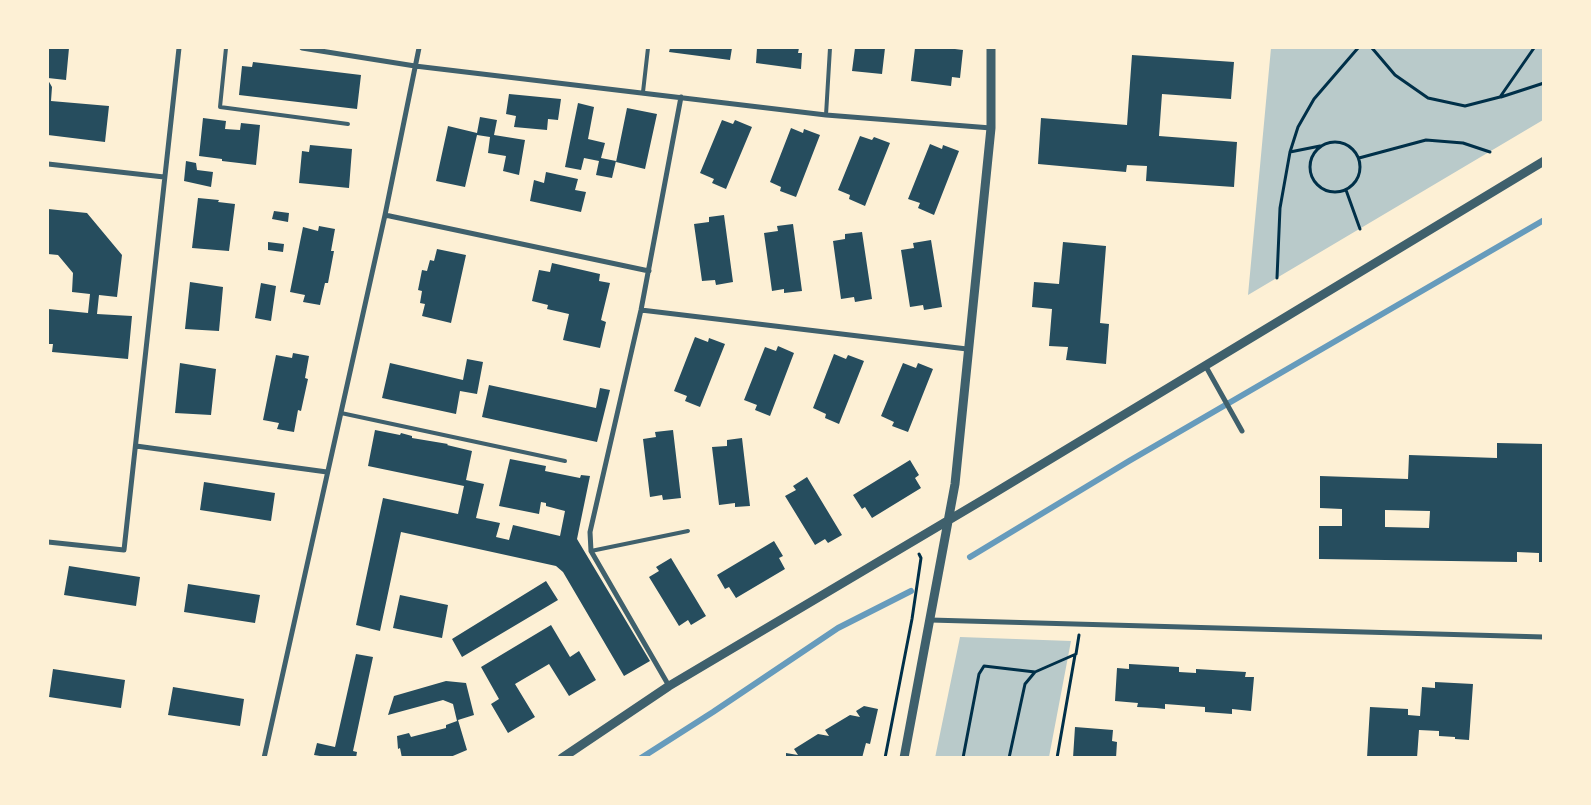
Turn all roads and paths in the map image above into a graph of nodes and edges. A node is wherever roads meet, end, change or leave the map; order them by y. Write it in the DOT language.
graph roads {
  1 [pos="179,48"];
  2 [pos="226,48"];
  3 [pos="302,48"];
  4 [pos="419,48"];
  5 [pos="648,48"];
  6 [pos="830,48"];
  7 [pos="991,48"];
  8 [pos="1358,48"];
  9 [pos="1372,48"];
  10 [pos="1534,48"];
  11 [pos="414,66"];
  12 [pos="1544,83"];
  13 [pos="643,92"];
  14 [pos="680,97"];
  15 [pos="1500,97"];
  16 [pos="826,115"];
  17 [pos="348,124"];
  18 [pos="991,128"];
  19 [pos="1320,146"];
  20 [pos="1290,152"];
  21 [pos="1490,152"];
  22 [pos="1359,158"];
  23 [pos="1544,161"];
  24 [pos="48,164"];
  25 [pos="164,178"];
  26 [pos="1346,190"];
  27 [pos="385,215"];
  28 [pos="1360,229"];
  29 [pos="649,271"];
  30 [pos="1277,278"];
  31 [pos="641,310"];
  32 [pos="968,349"];
  33 [pos="1205,365"];
  34 [pos="341,413"];
  35 [pos="1242,431"];
  36 [pos="136,446"];
  37 [pos="565,461"];
  38 [pos="327,472"];
  39 [pos="949,519"];
  40 [pos="688,531"];
  41 [pos="48,542"];
  42 [pos="591,551"];
  43 [pos="916,553"];
  44 [pos="930,620"];
  45 [pos="1081,624"];
  46 [pos="1544,637"];
  47 [pos="1076,654"];
  48 [pos="1035,672"];
  49 [pos="669,686"];
  50 [pos="264,758"];
  51 [pos="562,758"];
  52 [pos="885,758"];
  53 [pos="904,758"];
  54 [pos="963,758"];
  55 [pos="1009,758"];
  56 [pos="1057,758"];
  1 -- 25 [label="street"];
  2 -- 17 [label="lane"];
  3 -- 11 [label="street"];
  4 -- 11 [label="street"];
  5 -- 13 [label="lane"];
  6 -- 16 [label="lane"];
  7 -- 18 [label="street"];
  8 -- 20 [label="path"];
  9 -- 15 [label="path"];
  10 -- 15 [label="path"];
  11 -- 13 [label="street"];
  11 -- 27 [label="street"];
  12 -- 15 [label="path"];
  13 -- 14 [label="street"];
  14 -- 16 [label="street"];
  14 -- 29 [label="street"];
  16 -- 18 [label="street"];
  18 -- 32 [label="street"];
  19 -- 20 [label="path"];
  19 -- 22 [label="path"];
  19 -- 26 [label="path"];
  20 -- 30 [label="path"];
  21 -- 22 [label="path"];
  22 -- 26 [label="path"];
  23 -- 33 [label="street"];
  24 -- 25 [label="street"];
  25 -- 36 [label="street"];
  26 -- 28 [label="path"];
  27 -- 29 [label="street"];
  27 -- 34 [label="street"];
  29 -- 31 [label="street"];
  31 -- 32 [label="street"];
  31 -- 42 [label="street"];
  32 -- 39 [label="street"];
  33 -- 35 [label="street"];
  33 -- 39 [label="street"];
  34 -- 37 [label="lane"];
  34 -- 38 [label="street"];
  36 -- 38 [label="street"];
  36 -- 41 [label="street"];
  38 -- 50 [label="street"];
  39 -- 44 [label="street"];
  39 -- 49 [label="street"];
  40 -- 42 [label="lane"];
  42 -- 49 [label="street"];
  43 -- 52 [label="path"];
  44 -- 45 [label="street"];
  44 -- 53 [label="street"];
  45 -- 46 [label="street"];
  45 -- 47 [label="path"];
  47 -- 48 [label="path"];
  47 -- 56 [label="path"];
  48 -- 54 [label="path"];
  48 -- 55 [label="path"];
  49 -- 51 [label="street"];
}
